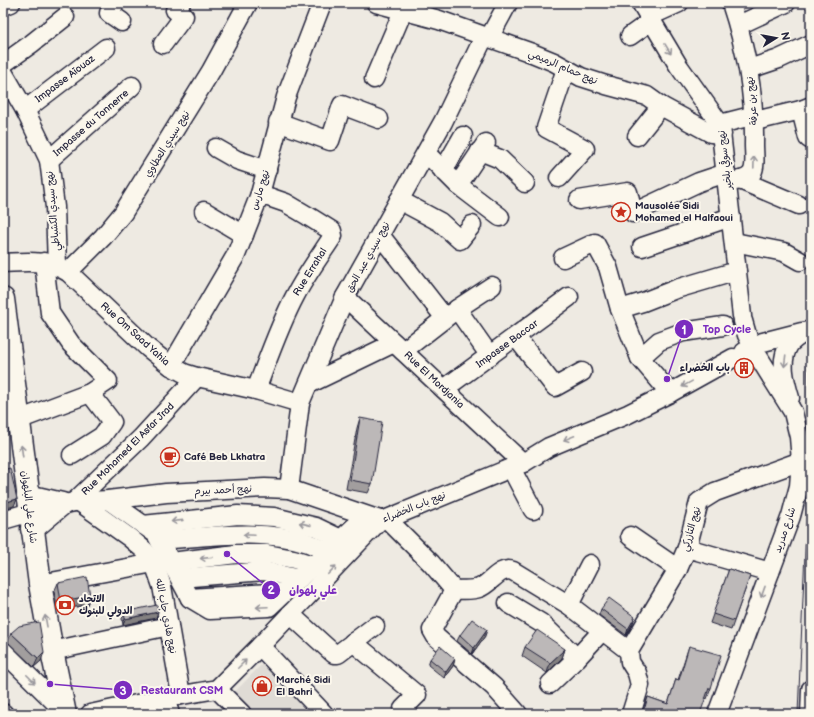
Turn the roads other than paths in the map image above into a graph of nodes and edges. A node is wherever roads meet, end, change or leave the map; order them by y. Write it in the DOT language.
graph roads {
  1 [pos="10,3"];
  2 [pos="115,3"];
  3 [pos="181,3"];
  4 [pos="248,3"];
  5 [pos="322,3"];
  6 [pos="376,3"];
  7 [pos="508,3"];
  8 [pos="679,3"];
  9 [pos="731,3"];
  10 [pos="786,3"];
  11 [pos="3,6"];
  12 [pos="403,11"];
  13 [pos="646,14"];
  14 [pos="65,17"];
  15 [pos="122,22"];
  16 [pos="739,25"];
  17 [pos="630,36"];
  18 [pos="487,38"];
  19 [pos="163,44"];
  20 [pos="811,44"];
  21 [pos="106,48"];
  22 [pos="3,64"];
  23 [pos="566,69"];
  24 [pos="749,69"];
  25 [pos="3,72"];
  26 [pos="374,79"];
  27 [pos="132,86"];
  28 [pos="661,106"];
  29 [pos="806,108"];
  30 [pos="25,110"];
  31 [pos="754,118"];
  32 [pos="380,119"];
  33 [pos="278,122"];
  34 [pos="721,129"];
  35 [pos="464,136"];
  36 [pos="637,136"];
  37 [pos="811,140"];
  38 [pos="216,148"];
  39 [pos="426,153"];
  40 [pos="49,160"];
  41 [pos="267,170"];
  42 [pos="443,171"];
  43 [pos="559,178"];
  44 [pos="731,179"];
  45 [pos="525,183"];
  46 [pos="458,185"];
  47 [pos="260,194"];
  48 [pos="399,200"];
  49 [pos="579,200"];
  50 [pos="799,205"];
  51 [pos="204,211"];
  52 [pos="500,217"];
  53 [pos="731,217"];
  54 [pos="472,225"];
  55 [pos="244,235"];
  56 [pos="380,235"];
  57 [pos="734,242"];
  58 [pos="642,247"];
  59 [pos="563,258"];
  60 [pos="800,261"];
  61 [pos="3,263"];
  62 [pos="56,267"];
  63 [pos="737,271"];
  64 [pos="492,286"];
  65 [pos="345,297"];
  66 [pos="569,297"];
  67 [pos="3,299"];
  68 [pos="620,309"];
  69 [pos="451,314"];
  70 [pos="723,326"];
  71 [pos="809,331"];
  72 [pos="516,337"];
  73 [pos="399,347"];
  74 [pos="741,353"];
  75 [pos="490,356"];
  76 [pos="640,358"];
  77 [pos="171,366"];
  78 [pos="582,372"];
  79 [pos="197,378"];
  80 [pos="309,384"];
  81 [pos="444,389"];
  82 [pos="256,390"];
  83 [pos="90,392"];
  84 [pos="670,393"];
  85 [pos="300,403"];
  86 [pos="793,412"];
  87 [pos="18,420"];
  88 [pos="72,455"];
  89 [pos="801,461"];
  90 [pos="517,465"];
  91 [pos="289,490"];
  92 [pos="108,500"];
  93 [pos="72,502"];
  94 [pos="533,510"];
  95 [pos="30,512"];
  96 [pos="384,519"];
  97 [pos="3,520"];
  98 [pos="143,525"];
  99 [pos="630,536"];
  100 [pos="342,539"];
  101 [pos="160,540"];
  102 [pos="687,548"];
  103 [pos="328,551"];
  104 [pos="162,562"];
  105 [pos="590,564"];
  106 [pos="313,565"];
  107 [pos="678,569"];
  108 [pos="770,572"];
  109 [pos="180,578"];
  110 [pos="299,578"];
  111 [pos="40,584"];
  112 [pos="454,590"];
  113 [pos="508,603"];
  114 [pos="569,605"];
  115 [pos="290,614"];
  116 [pos="169,626"];
  117 [pos="375,626"];
  118 [pos="602,631"];
  119 [pos="353,642"];
  120 [pos="260,646"];
  121 [pos="3,651"];
  122 [pos="52,651"];
  123 [pos="629,651"];
  124 [pos="577,658"];
  125 [pos="550,684"];
  126 [pos="217,689"];
  127 [pos="811,689"];
  128 [pos="172,702"];
  129 [pos="65,713"];
  130 [pos="90,714"];
  131 [pos="242,714"];
  132 [pos="324,714"];
  133 [pos="408,714"];
  134 [pos="518,714"];
  135 [pos="630,714"];
  136 [pos="717,714"];
  137 [pos="810,714"];
  1 -- 11 [label="street"];
  2 -- 15 [label="street"];
  3 -- 19 [label="street"];
  4 -- 62 [label="street, نهج سيدي العطاوي"];
  5 -- 33 [label="street, نهج مارس"];
  6 -- 12 [label="street, نهج حمام الرميمي"];
  7 -- 18 [label="street, نهج سيدي عبد الحق"];
  8 -- 13 [label="street"];
  9 -- 16 [label="street, نهج بن عرفة"];
  10 -- 16 [label="street"];
  12 -- 18 [label="street, نهج حمام الرميمي"];
  12 -- 26 [label="street"];
  13 -- 17 [label="street"];
  13 -- 34 [label="street, نهج سوقي بلخير, one-way"];
  14 -- 22 [label="street"];
  16 -- 24 [label="street, نهج بن عرفة"];
  18 -- 23 [label="street, نهج حمام الرميمي"];
  18 -- 39 [label="street, نهج سيدي عبد الحق"];
  20 -- 24 [label="street"];
  21 -- 30 [label="street, Impasse Aĩouaz"];
  23 -- 28 [label="street, نهج حمام الرميمي"];
  23 -- 43 [label="street"];
  24 -- 31 [label="street, نهج بن عرفة"];
  25 -- 30 [label="street, نهج سيدي الكشباطي"];
  27 -- 40 [label="street, Impasse du Tonnerre"];
  28 -- 34 [label="street, نهج حمام الرميمي"];
  28 -- 36 [label="street"];
  29 -- 31 [label="street"];
  29 -- 37 [label="street"];
  30 -- 40 [label="street, نهج سيدي الكشباطي"];
  31 -- 34 [label="street"];
  44 -- 31 [label="street, نهج بن عرفة, one-way"];
  32 -- 33 [label="street"];
  33 -- 41 [label="street, نهج مارس"];
  34 -- 44 [label="street, نهج سوقي بلخير"];
  35 -- 42 [label="street"];
  38 -- 41 [label="street"];
  39 -- 42 [label="street"];
  39 -- 48 [label="street, نهج سيدي عبد الحق"];
  40 -- 62 [label="street, نهج سيدي الكشباطي"];
  41 -- 47 [label="street, نهج مارس"];
  42 -- 46 [label="street"];
  44 -- 49 [label="street"];
  44 -- 50 [label="street"];
  44 -- 53 [label="street, نهج سوقي بلخير"];
  45 -- 46 [label="street"];
  46 -- 52 [label="street"];
  47 -- 55 [label="street, نهج مارس"];
  47 -- 82 [label="street, Rue Errahal"];
  48 -- 54 [label="street"];
  48 -- 56 [label="street, نهج سيدي عبد الحق"];
  51 -- 55 [label="street"];
  53 -- 57 [label="street, نهج سوقي بلخير"];
  53 -- 58 [label="street"];
  55 -- 77 [label="street, نهج مارس"];
  56 -- 65 [label="street, نهج سيدي عبد الحق"];
  56 -- 69 [label="street"];
  57 -- 60 [label="street"];
  57 -- 63 [label="street, نهج سوقي بلخير"];
  59 -- 68 [label="street"];
  61 -- 62 [label="street"];
  62 -- 77 [label="street, Rue Om Saad Yahia"];
  62 -- 83 [label="street, نهج سيدي الكشباطي"];
  63 -- 68 [label="street"];
  63 -- 74 [label="street, نهج سوقي بلخير"];
  64 -- 69 [label="street"];
  65 -- 73 [label="street, Rue El Mordjania"];
  65 -- 80 [label="street, نهج سيدي عبد الحق"];
  66 -- 72 [label="street, Impasse Baccar"];
  67 -- 87 [label="main road, شارع علي البلهوان"];
  68 -- 76 [label="street"];
  69 -- 73 [label="street"];
  69 -- 75 [label="street"];
  70 -- 76 [label="street"];
  71 -- 74 [label="street, نهج باب الخضراء"];
  71 -- 86 [label="street, one-way"];
  72 -- 75 [label="street, Impasse Baccar"];
  72 -- 78 [label="street"];
  73 -- 80 [label="street"];
  73 -- 81 [label="street, Rue El Mordjania"];
  74 -- 84 [label="street, نهج باب الخضراء, one-way"];
  74 -- 86 [label="street, شارع مدريد"];
  75 -- 81 [label="street, Impasse Baccar"];
  76 -- 84 [label="street"];
  77 -- 79 [label="street, Rue Om Saad Yahia"];
  79 -- 82 [label="street, Rue Om Saad Yahia"];
  79 -- 93 [label="street, Rue Mohamed El Asfar Jrad"];
  80 -- 85 [label="street, نهج سيدي عبد الحق"];
  81 -- 90 [label="street, Rue El Mordjania"];
  82 -- 85 [label="street, Rue Om Saad Yahia"];
  83 -- 87 [label="street"];
  83 -- 88 [label="street"];
  84 -- 90 [label="street, نهج باب الخضراء, one-way"];
  85 -- 91 [label="street, نهج سيدي عبد الحق"];
  86 -- 89 [label="street, شارع مدريد"];
  95 -- 87 [label="main road, شارع علي البلهوان, one-way"];
  89 -- 102 [label="street, نهج التازركي"];
  89 -- 108 [label="street, شارع مدريد"];
  90 -- 94 [label="street, Rue El Mordjania"];
  90 -- 96 [label="street, نهج باب الخضراء"];
  91 -- 92 [label="street, نهج أحمد بيرم"];
  91 -- 96 [label="street, نهج أحمد بيرم"];
  92 -- 93 [label="street, نهج أحمد بيرم"];
  92 -- 98 [label="street"];
  93 -- 95 [label="main road"];
  93 -- 95 [label="main road"];
  93 -- 104 [label="street, نهج هادي جاب الله"];
  95 -- 97 [label="street"];
  95 -- 111 [label="main road, شارع علي البلهوان"];
  96 -- 100 [label="street"];
  96 -- 112 [label="street"];
  115 -- 96 [label="street, نهج باب الخضراء, one-way"];
  100 -- 98 [label="street, one-way"];
  98 -- 101 [label="street"];
  99 -- 107 [label="street"];
  100 -- 103 [label="street"];
  103 -- 101 [label="street, one-way"];
  101 -- 104 [label="street"];
  102 -- 107 [label="street, نهج التازركي"];
  102 -- 108 [label="street"];
  103 -- 106 [label="street"];
  106 -- 104 [label="street, one-way"];
  104 -- 109 [label="street"];
  104 -- 111 [label="street"];
  104 -- 116 [label="street, نهج هادي جاب الله"];
  105 -- 114 [label="street"];
  106 -- 110 [label="street"];
  107 -- 123 [label="street, نهج التازركي"];
  108 -- 136 [label="street, شارع مدريد, one-way"];
  109 -- 110 [label="street"];
  110 -- 109 [label="street, one-way"];
  122 -- 111 [label="main road, شارع علي البلهوان, one-way"];
  112 -- 114 [label="street"];
  112 -- 134 [label="street"];
  113 -- 124 [label="street"];
  114 -- 118 [label="street"];
  115 -- 119 [label="street"];
  115 -- 120 [label="street, نهج باب الخضراء"];
  116 -- 122 [label="street"];
  116 -- 128 [label="street, نهج هادي جاب الله"];
  117 -- 119 [label="street"];
  118 -- 123 [label="street"];
  118 -- 124 [label="street"];
  119 -- 133 [label="street"];
  126 -- 120 [label="street, نهج باب الخضراء, one-way"];
  120 -- 132 [label="street"];
  121 -- 129 [label="street, one-way"];
  122 -- 129 [label="main road, شارع علي البلهوان"];
  123 -- 135 [label="street"];
  124 -- 125 [label="street"];
  126 -- 128 [label="street"];
  126 -- 131 [label="street"];
  127 -- 137 [label="street"];
  128 -- 130 [label="street"];
}
